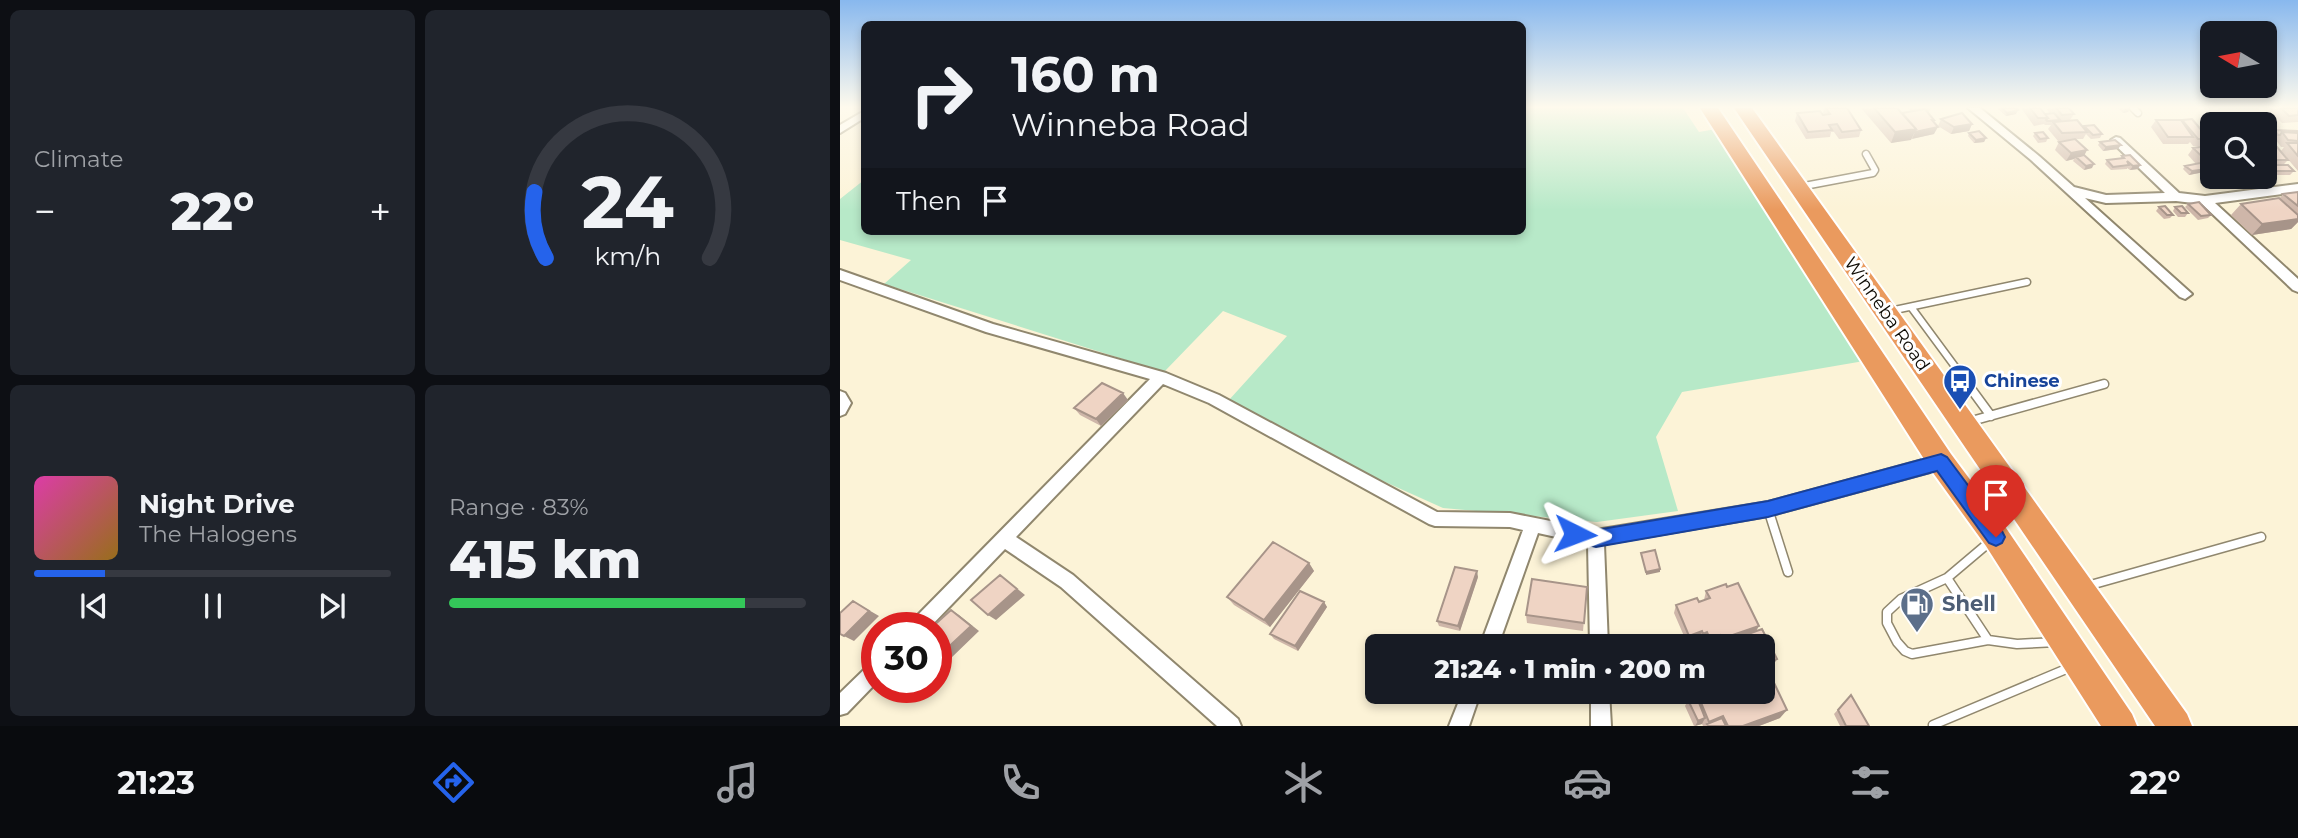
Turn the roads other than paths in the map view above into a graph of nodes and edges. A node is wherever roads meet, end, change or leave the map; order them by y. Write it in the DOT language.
graph roads {
  1 [pos="1731,142"];
  2 [pos="1767,142"];
  3 [pos="2014,142"];
  4 [pos="2118,142"];
  5 [pos="1866,154"];
  6 [pos="1798,187"];
  7 [pos="2298,188"];
  8 [pos="2072,190"];
  9 [pos="2176,197"];
  10 [pos="2205,200"];
  11 [pos="840,275"];
  12 [pos="2027,282"];
  13 [pos="2298,287"];
  14 [pos="2185,294"];
  15 [pos="1898,310"];
  16 [pos="1913,351"];
  17 [pos="1876,360"];
  18 [pos="1161,377"];
  19 [pos="2104,384"];
  20 [pos="840,397"];
  21 [pos="840,410"];
  22 [pos="1991,416"];
  23 [pos="1964,424"];
  24 [pos="1941,462"];
  25 [pos="1768,509"];
  26 [pos="1533,526"];
  27 [pos="1996,537"];
  28 [pos="2261,537"];
  29 [pos="1596,538"];
  30 [pos="1005,539"];
  31 [pos="1788,572"];
  32 [pos="1947,578"];
  33 [pos="2079,589"];
  34 [pos="933,612"];
  35 [pos="1493,634"];
  36 [pos="1599,634"];
  37 [pos="1988,640"];
  38 [pos="2065,642"];
  39 [pos="2079,663"];
  40 [pos="861,685"];
  41 [pos="1467,704"];
  42 [pos="1600,704"];
  43 [pos="840,706"];
  44 [pos="1933,725"];
  45 [pos="1231,726"];
  46 [pos="1459,726"];
  47 [pos="1601,726"];
  48 [pos="2120,726"];
  49 [pos="2175,726"];
  1 -- 17 [label="highway, Winneba Road"];
  2 -- 6 [label="highway, Winneba Road"];
  3 -- 8 [label="street"];
  4 -- 9 [label="street"];
  5 -- 6 [label="lane"];
  6 -- 15 [label="highway, Winneba Road"];
  7 -- 10 [label="street"];
  8 -- 9 [label="street"];
  8 -- 14 [label="street"];
  9 -- 10 [label="street"];
  10 -- 13 [label="street"];
  11 -- 18 [label="street"];
  12 -- 15 [label="lane"];
  15 -- 16 [label="highway, Winneba Road"];
  15 -- 22 [label="lane"];
  16 -- 17 [label="highway"];
  16 -- 23 [label="highway, Winneba Road"];
  17 -- 24 [label="highway, Winneba Road"];
  18 -- 26 [label="street"];
  18 -- 30 [label="street"];
  19 -- 22 [label="lane"];
  20 -- 21 [label="street"];
  22 -- 23 [label="lane"];
  23 -- 33 [label="highway, Winneba Road"];
  24 -- 25 [label="street"];
  24 -- 27 [label="highway, Winneba Road"];
  25 -- 29 [label="street"];
  25 -- 31 [label="lane"];
  26 -- 29 [label="street"];
  26 -- 35 [label="street"];
  27 -- 32 [label="lane"];
  27 -- 38 [label="highway, Winneba Road"];
  28 -- 33 [label="lane"];
  29 -- 36 [label="street"];
  30 -- 34 [label="street"];
  30 -- 45 [label="street"];
  32 -- 37 [label="lane"];
  32 -- 37 [label="lane"];
  33 -- 49 [label="highway, Winneba Road"];
  37 -- 38 [label="lane"];
  38 -- 39 [label="highway, Winneba Road"];
  39 -- 44 [label="lane"];
  39 -- 48 [label="highway, Winneba Road"];
  40 -- 43 [label="street"];
  41 -- 46 [label="street"];
  42 -- 47 [label="street"];
}
